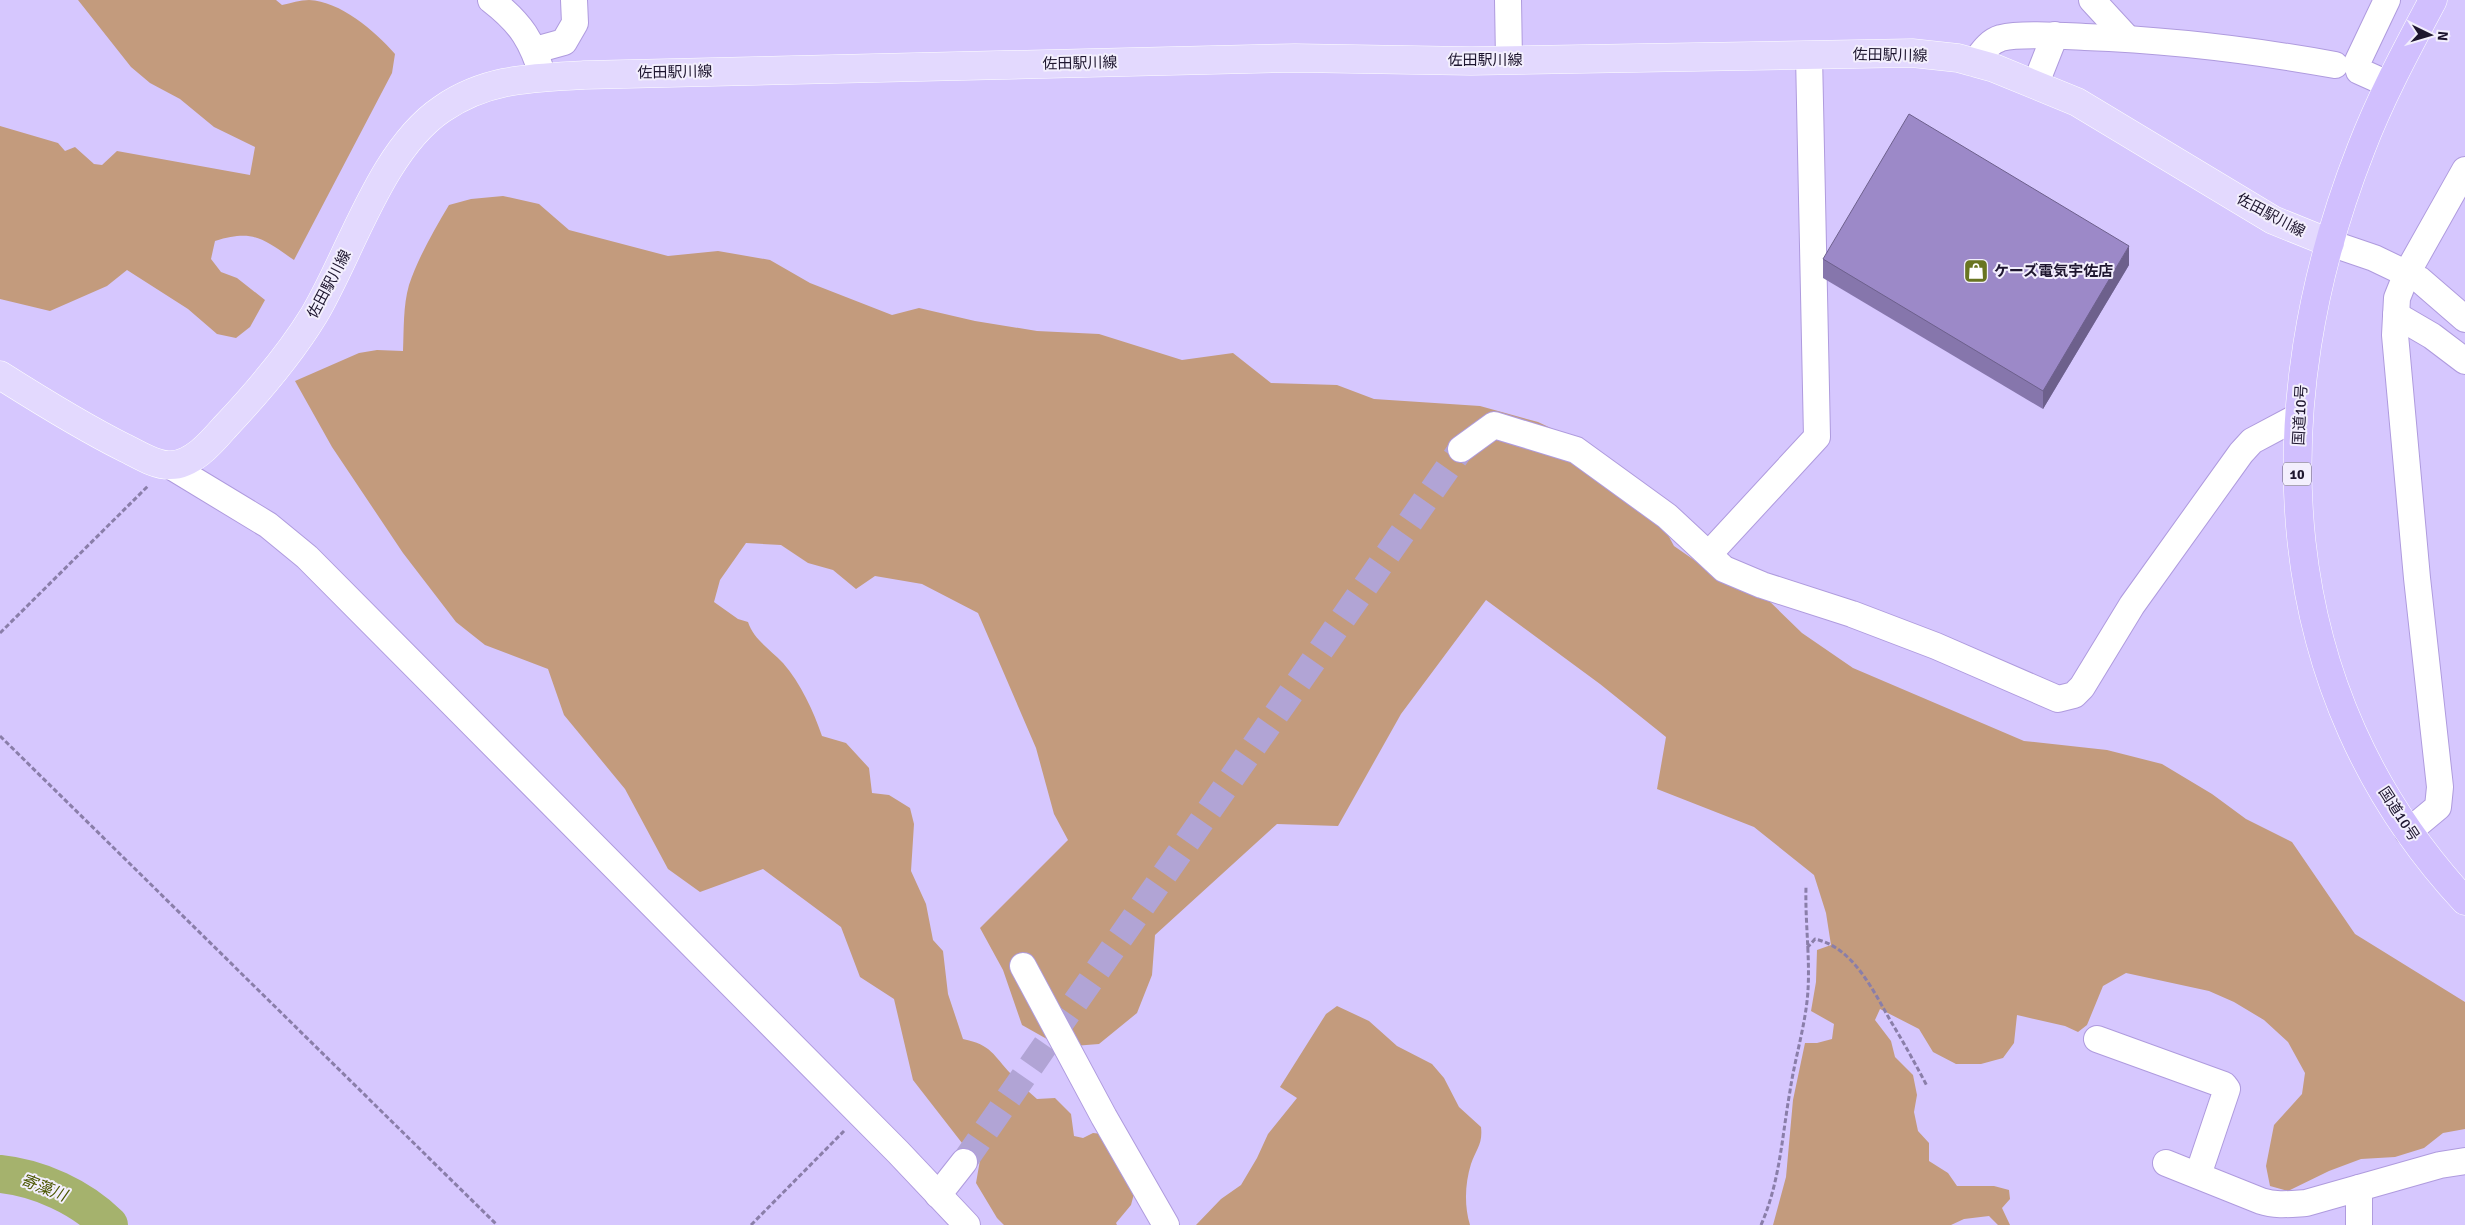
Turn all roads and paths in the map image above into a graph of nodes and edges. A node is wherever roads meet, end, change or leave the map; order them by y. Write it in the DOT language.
graph roads {
  1 [pos="491,0"];
  2 [pos="574,0"];
  3 [pos="1508,0"];
  4 [pos="2092,0"];
  5 [pos="2387,0"];
  6 [pos="2433,0"];
  7 [pos="2055,35"];
  8 [pos="2128,38"];
  9 [pos="535,50"];
  10 [pos="1809,55"];
  11 [pos="1508,60"];
  12 [pos="1974,62"];
  13 [pos="2335,65"];
  14 [pos="543,77"];
  15 [pos="2036,83"];
  16 [pos="2388,84"];
  17 [pos="2465,170"];
  18 [pos="2330,243"];
  19 [pos="2407,274"];
  20 [pos="2396,315"];
  21 [pos="2465,319"];
  22 [pos="2465,361"];
  23 [pos="0,375"];
  24 [pos="2299,416"];
  25 [pos="1461,449"];
  26 [pos="169,465"];
  27 [pos="1709,554"];
  28 [pos="0,633"];
  29 [pos="0,736"];
  30 [pos="2408,832"];
  31 [pos="1806,887"];
  32 [pos="2465,901"];
  33 [pos="1807,948"];
  34 [pos="1023,966"];
  35 [pos="2097,1039"];
  36 [pos="1927,1086"];
  37 [pos="860,1114"];
  38 [pos="2465,1161"];
  39 [pos="964,1162"];
  40 [pos="2166,1162"];
  41 [pos="2198,1175"];
  42 [pos="2359,1188"];
  43 [pos="938,1195"];
  44 [pos="2270,1215"];
  45 [pos="497,1225"];
  46 [pos="752,1225"];
  47 [pos="967,1225"];
  48 [pos="1166,1225"];
  49 [pos="1761,1225"];
  50 [pos="2359,1225"];
  1 -- 9 [label="street"];
  2 -- 9 [label="street"];
  3 -- 11 [label="street"];
  4 -- 8 [label="street"];
  5 -- 16 [label="street"];
  6 -- 16 [label="highway, 国道10号 / 10"];
  7 -- 8 [label="street"];
  7 -- 12 [label="street"];
  7 -- 15 [label="street"];
  8 -- 13 [label="street"];
  9 -- 14 [label="street"];
  10 -- 11 [label="main road, 佐田駅川線"];
  10 -- 12 [label="main road, 佐田駅川線"];
  10 -- 27 [label="street"];
  11 -- 14 [label="main road, 佐田駅川線"];
  12 -- 15 [label="main road, 佐田駅川線"];
  14 -- 26 [label="main road, 佐田駅川線"];
  15 -- 18 [label="main road, 佐田駅川線"];
  16 -- 18 [label="highway, 国道10号 / 10"];
  17 -- 19 [label="street"];
  18 -- 19 [label="street"];
  18 -- 24 [label="highway, 国道10号 / 10"];
  19 -- 20 [label="street"];
  19 -- 21 [label="street"];
  20 -- 22 [label="street"];
  20 -- 30 [label="street"];
  23 -- 26 [label="main road"];
  24 -- 27 [label="street"];
  24 -- 30 [label="highway, 国道10号 / 10"];
  25 -- 27 [label="street"];
  26 -- 28 [label="path"];
  26 -- 37 [label="street"];
  29 -- 45 [label="path"];
  30 -- 32 [label="highway, 国道10号 / 10"];
  31 -- 33 [label="path"];
  33 -- 36 [label="path"];
  33 -- 49 [label="path"];
  34 -- 48 [label="street"];
  35 -- 41 [label="street"];
  37 -- 43 [label="street"];
  37 -- 46 [label="path"];
  38 -- 42 [label="street"];
  39 -- 43 [label="street"];
  40 -- 41 [label="street"];
  41 -- 44 [label="street"];
  42 -- 44 [label="street"];
  42 -- 50 [label="street"];
  43 -- 47 [label="street"];
}
